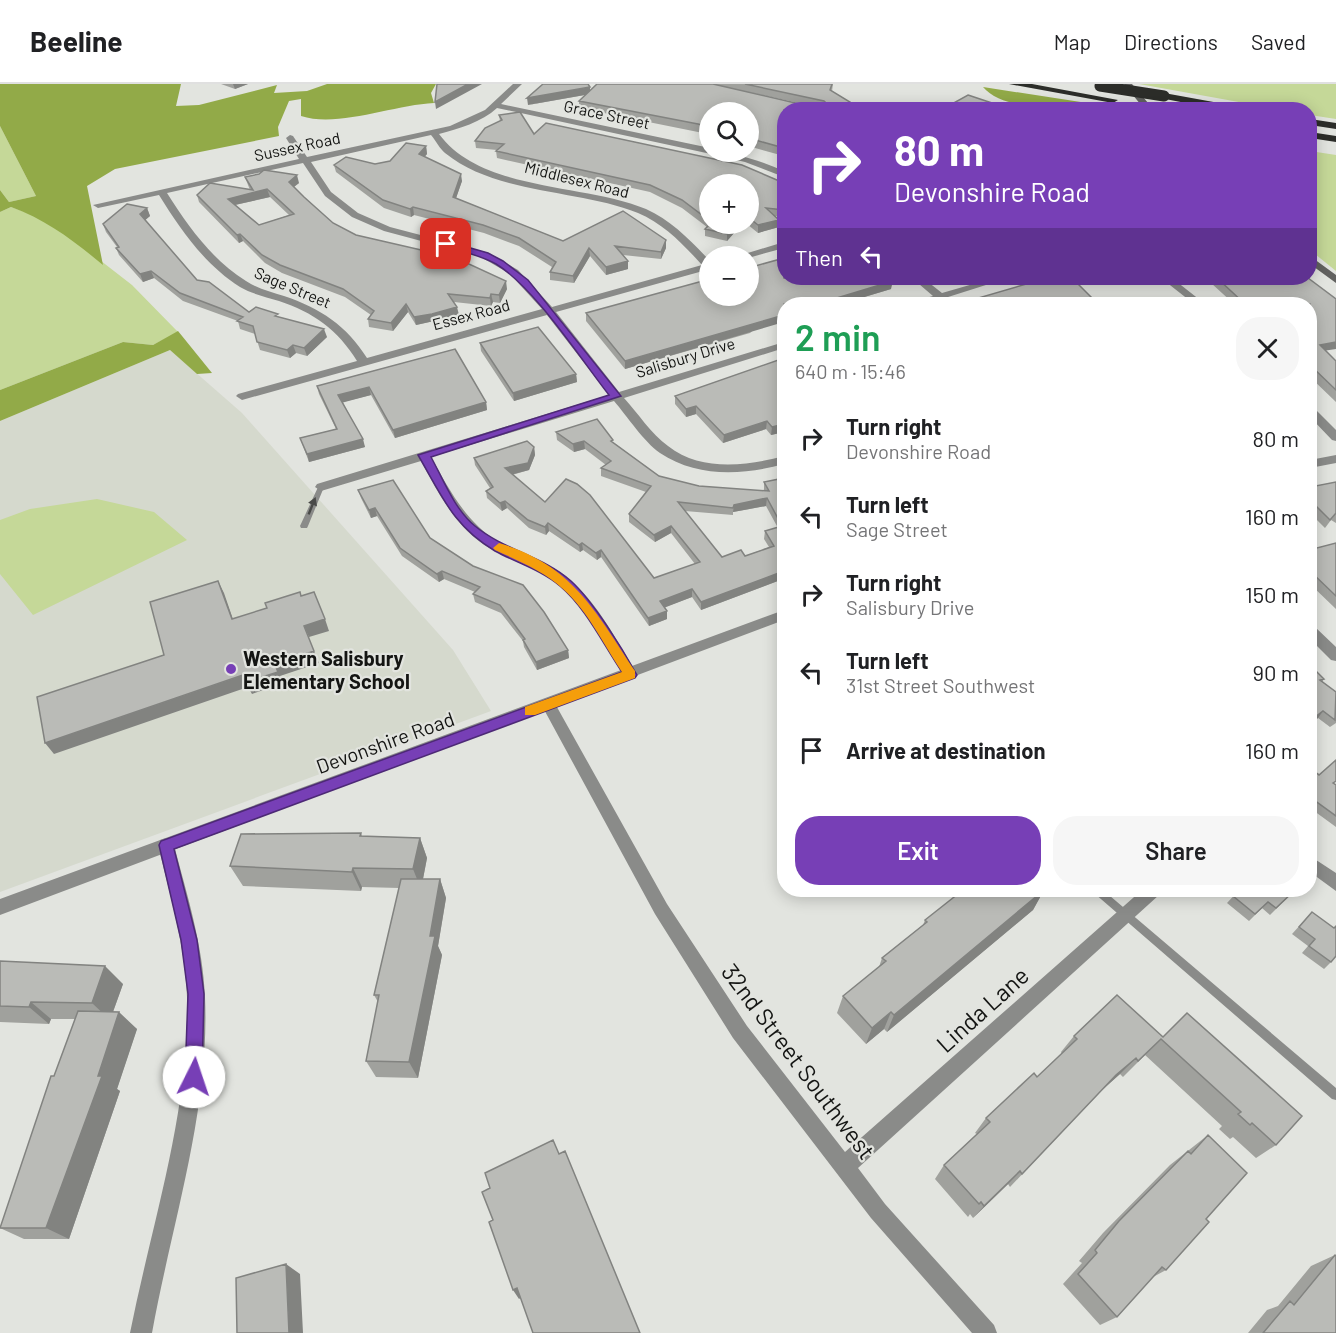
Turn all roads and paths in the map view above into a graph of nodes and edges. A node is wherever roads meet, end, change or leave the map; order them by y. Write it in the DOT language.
graph roads {
  1 [pos="518,84"];
  2 [pos="1014,84"];
  3 [pos="1089,84"];
  4 [pos="1128,84"];
  5 [pos="1122,102"];
  6 [pos="1146,102"];
  7 [pos="1197,102"];
  8 [pos="498,106"];
  9 [pos="1317,123"];
  10 [pos="1336,126"];
  11 [pos="434,133"];
  12 [pos="1317,136"];
  13 [pos="291,138"];
  14 [pos="1336,139"];
  15 [pos="699,148"];
  16 [pos="306,160"];
  17 [pos="753,162"];
  18 [pos="777,171"];
  19 [pos="161,191"];
  20 [pos="98,205"];
  21 [pos="777,247"];
  22 [pos="759,252"];
  23 [pos="699,256"];
  24 [pos="1317,265"];
  25 [pos="699,269"];
  26 [pos="1336,280"];
  27 [pos="926,285"];
  28 [pos="980,285"];
  29 [pos="1175,285"];
  30 [pos="941,297"];
  31 [pos="1191,297"];
  32 [pos="549,310"];
  33 [pos="777,347"];
  34 [pos="363,361"];
  35 [pos="242,396"];
  36 [pos="615,396"];
  37 [pos="1317,418"];
  38 [pos="1336,437"];
  39 [pos="424,455"];
  40 [pos="1336,459"];
  41 [pos="777,461"];
  42 [pos="1317,463"];
  43 [pos="321,487"];
  44 [pos="304,526"];
  45 [pos="777,618"];
  46 [pos="1317,638"];
  47 [pos="1336,656"];
  48 [pos="630,675"];
  49 [pos="548,704"];
  50 [pos="166,845"];
  51 [pos="1317,868"];
  52 [pos="1336,883"];
  53 [pos="1105,897"];
  54 [pos="1145,897"];
  55 [pos="0,907"];
  56 [pos="1126,914"];
  57 [pos="1336,1095"];
  58 [pos="845,1166"];
  59 [pos="141,1333"];
  60 [pos="986,1333"];
  1 -- 8 [label="street, Sussex Road"];
  2 -- 5 [label="highway"];
  3 -- 7 [label="highway, bridge"];
  4 -- 6 [label="main road"];
  8 -- 11 [label="street, Sussex Road"];
  8 -- 15 [label="street, Grace Street"];
  9 -- 10 [label="highway"];
  11 -- 16 [label="street, Sussex Road"];
  11 -- 23 [label="street, Middlesex Road"];
  12 -- 14 [label="highway"];
  13 -- 16 [label="street"];
  16 -- 19 [label="street, Sussex Road"];
  16 -- 32 [label="street"];
  17 -- 18 [label="street, Grace Street"];
  19 -- 20 [label="street, Sussex Road"];
  19 -- 34 [label="street, Sage Street"];
  21 -- 22 [label="street"];
  24 -- 26 [label="main road"];
  25 -- 32 [label="street, Essex Road"];
  27 -- 30 [label="street"];
  28 -- 30 [label="street"];
  29 -- 31 [label="street"];
  32 -- 34 [label="street, Essex Road"];
  32 -- 36 [label="street"];
  33 -- 36 [label="street, Salisbury Drive"];
  34 -- 35 [label="street, Essex Road"];
  36 -- 39 [label="street, Salisbury Drive"];
  36 -- 41 [label="street"];
  37 -- 38 [label="street"];
  39 -- 43 [label="street, Salisbury Drive"];
  39 -- 48 [label="street"];
  40 -- 42 [label="street"];
  44 -- 43 [label="lane, one-way"];
  45 -- 48 [label="street, Devonshire Road"];
  46 -- 47 [label="street"];
  48 -- 49 [label="street, Devonshire Road"];
  49 -- 50 [label="street, Devonshire Road"];
  49 -- 58 [label="street, 32nd Street Southwest"];
  50 -- 55 [label="street, Devonshire Road"];
  50 -- 59 [label="street"];
  51 -- 52 [label="street"];
  53 -- 56 [label="lane"];
  54 -- 56 [label="street, Linda Lane"];
  56 -- 57 [label="lane"];
  56 -- 58 [label="street, Linda Lane"];
  58 -- 60 [label="street, 32nd Street Southwest"];
}
